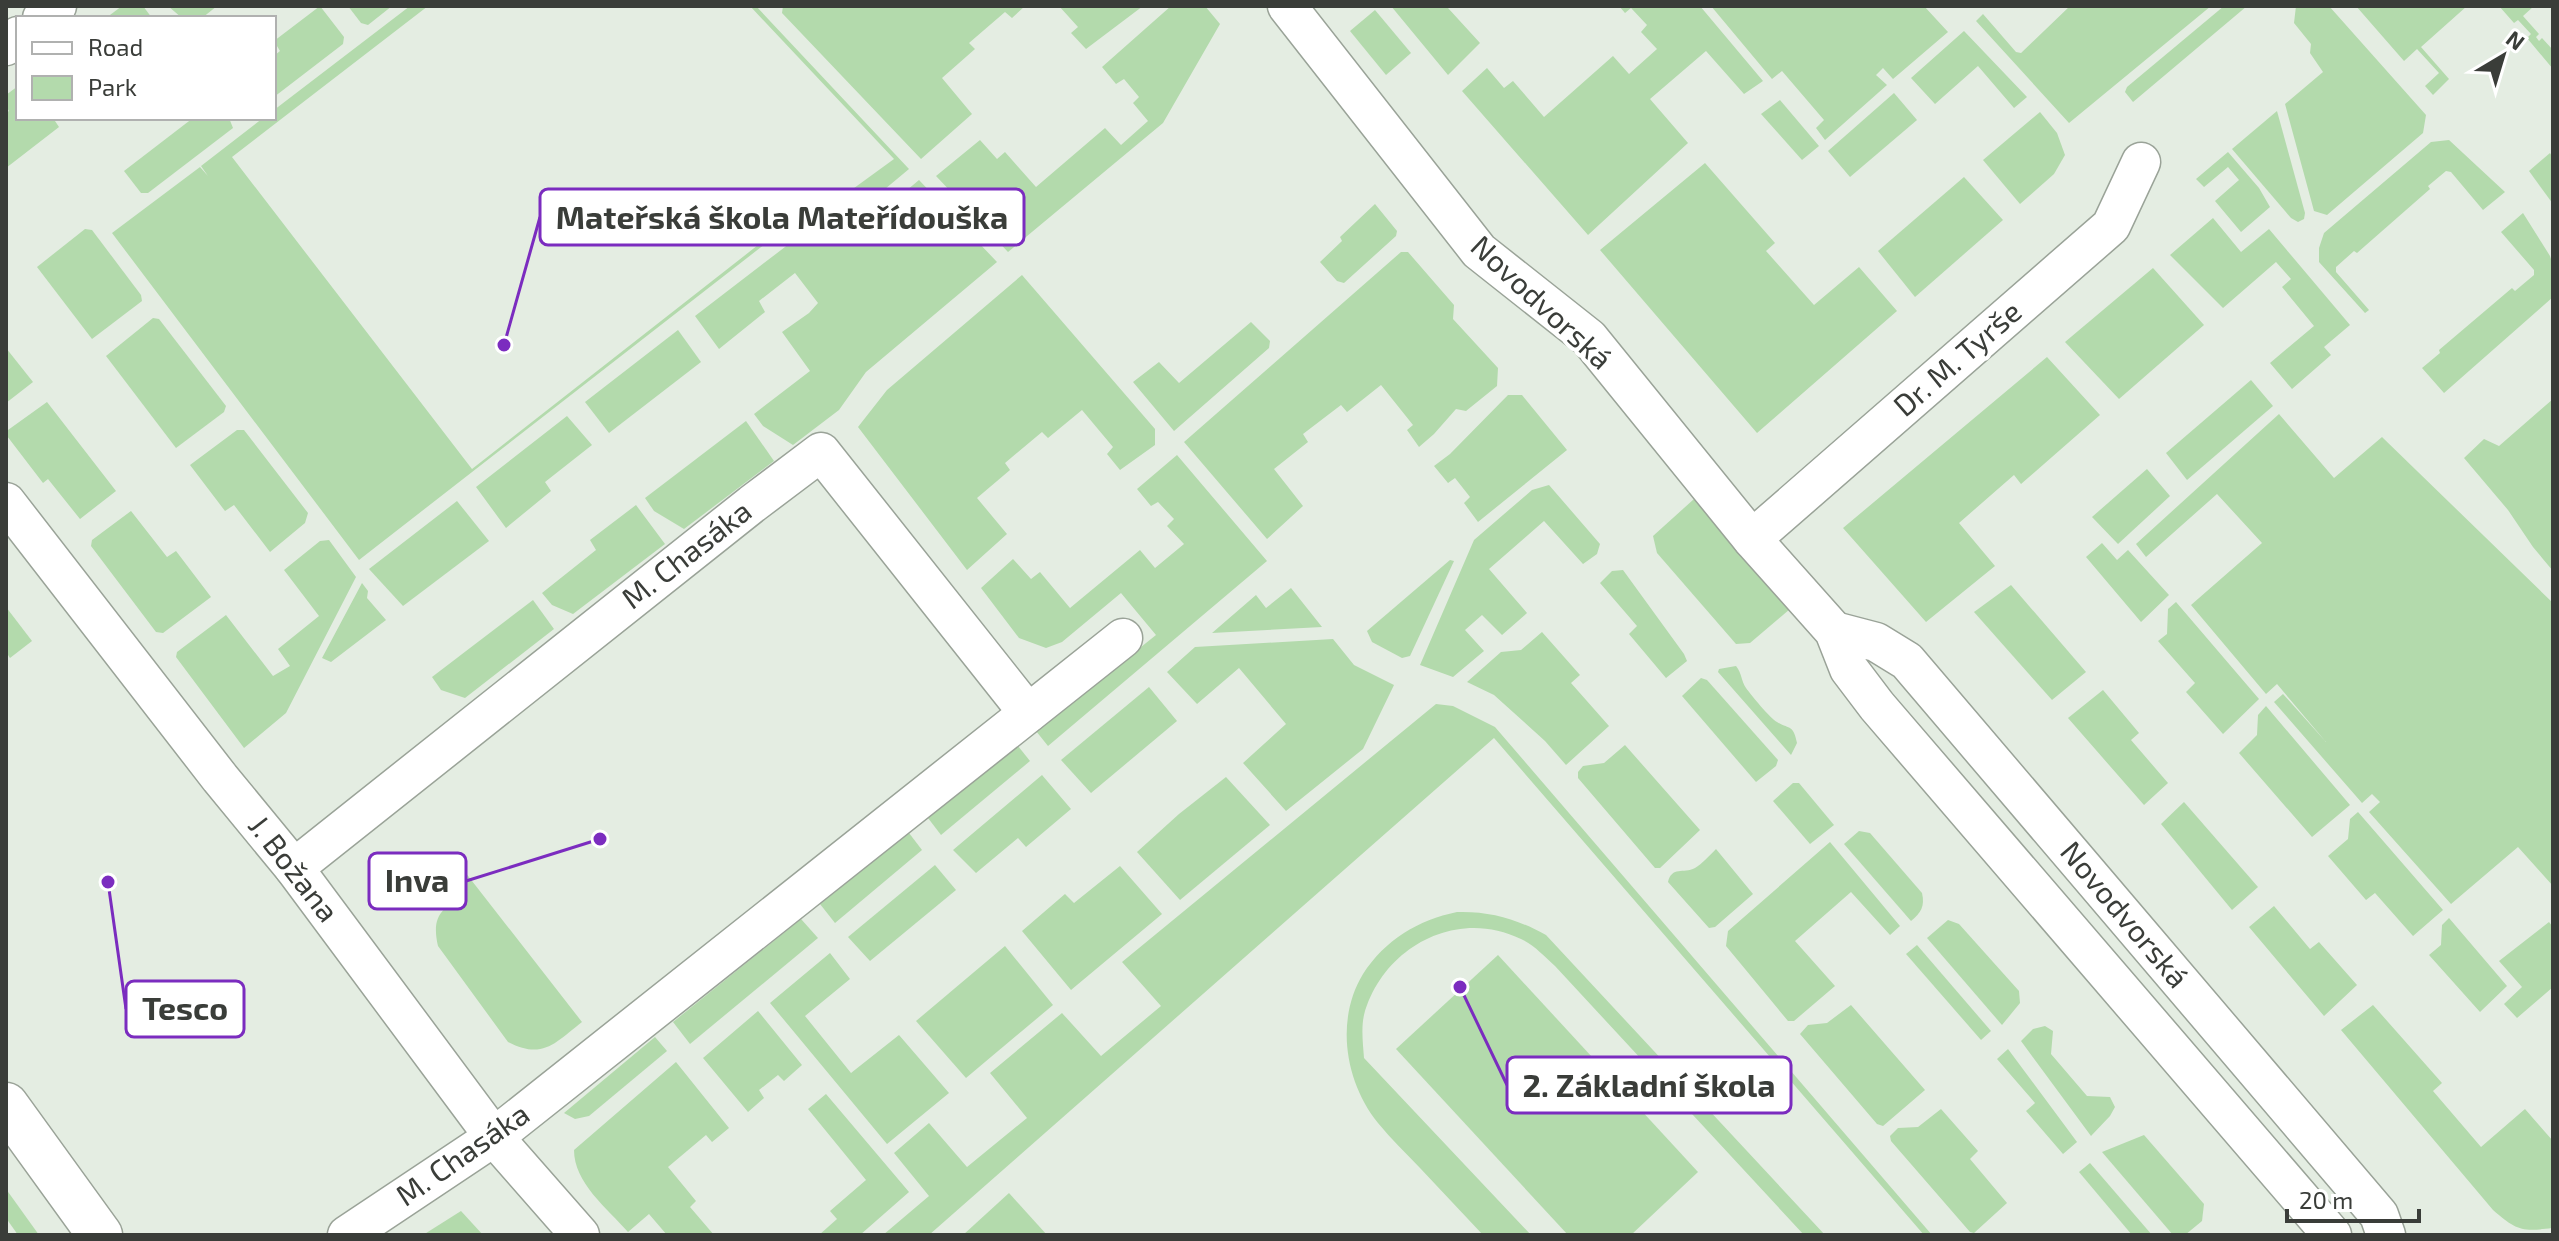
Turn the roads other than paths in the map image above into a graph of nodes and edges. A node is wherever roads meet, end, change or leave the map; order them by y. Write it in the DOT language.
graph roads {
  1 [pos="1287,6"];
  2 [pos="2141,162"];
  3 [pos="6,502"];
  4 [pos="1752,539"];
  5 [pos="1834,631"];
  6 [pos="1123,638"];
  7 [pos="1028,713"];
  8 [pos="294,868"];
  9 [pos="6,1105"];
  10 [pos="494,1137"];
  11 [pos="100,1235"];
  12 [pos="347,1235"];
  13 [pos="580,1235"];
  14 [pos="2332,1235"];
  15 [pos="2386,1235"];
  1 -- 4 [label="street, Novodvorská"];
  2 -- 4 [label="street, Dr. M. Tyrše"];
  3 -- 8 [label="street, J. Božana"];
  4 -- 5 [label="street, Novodvorská"];
  5 -- 14 [label="street, Novodvorská"];
  5 -- 15 [label="street, Novodvorská"];
  6 -- 7 [label="street, M. Chasáka"];
  7 -- 8 [label="street, M. Chasáka"];
  7 -- 10 [label="street, M. Chasáka"];
  8 -- 10 [label="street, J. Božana"];
  9 -- 11 [label="main road"];
  10 -- 12 [label="street, M. Chasáka"];
  10 -- 13 [label="street, J. Božana"];
}
